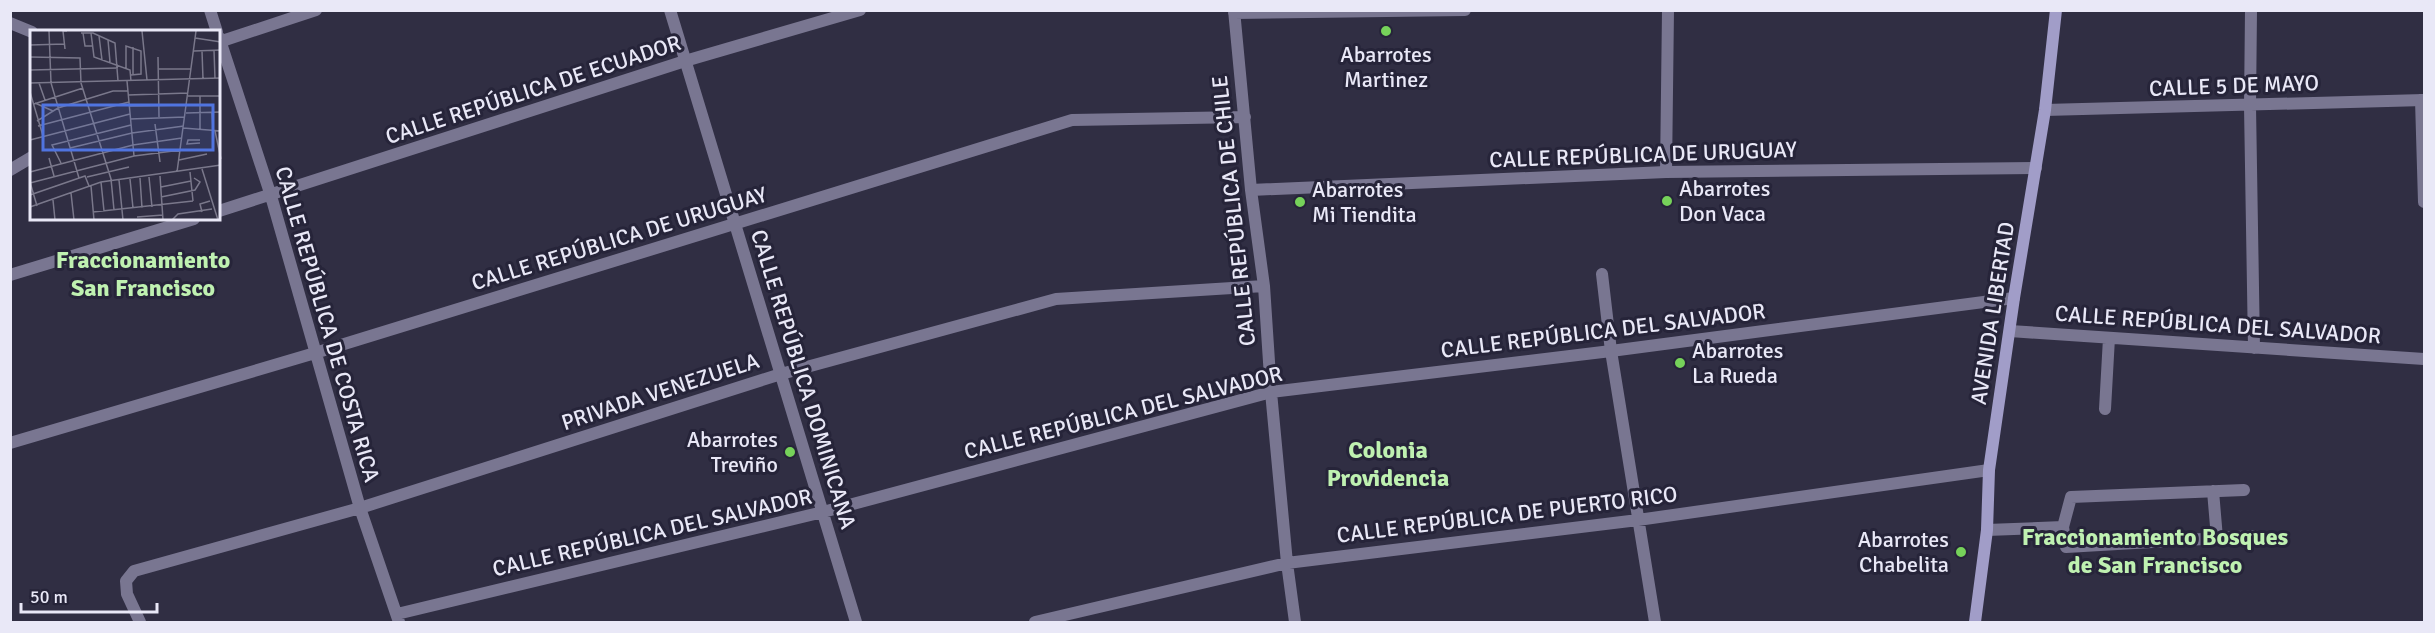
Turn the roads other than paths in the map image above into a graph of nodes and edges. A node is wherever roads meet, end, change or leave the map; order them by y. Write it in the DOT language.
graph roads {
  1 [pos="210,10"];
  2 [pos="316,10"];
  3 [pos="670,10"];
  4 [pos="860,10"];
  5 [pos="1465,10"];
  6 [pos="1668,10"];
  7 [pos="2056,10"];
  8 [pos="2251,10"];
  9 [pos="1234,12"];
  10 [pos="10,23"];
  11 [pos="216,30"];
  12 [pos="30,31"];
  13 [pos="220,38"];
  14 [pos="220,41"];
  15 [pos="685,61"];
  16 [pos="2423,100"];
  17 [pos="2250,106"];
  18 [pos="2045,110"];
  19 [pos="1245,117"];
  20 [pos="30,158"];
  21 [pos="2036,168"];
  22 [pos="10,170"];
  23 [pos="1666,172"];
  24 [pos="1251,190"];
  25 [pos="271,196"];
  26 [pos="2424,202"];
  27 [pos="220,211"];
  28 [pos="191,220"];
  29 [pos="735,225"];
  30 [pos="1602,274"];
  31 [pos="10,275"];
  32 [pos="1264,286"];
  33 [pos="2014,298"];
  34 [pos="2010,331"];
  35 [pos="2109,338"];
  36 [pos="2254,348"];
  37 [pos="1611,351"];
  38 [pos="315,353"];
  39 [pos="2424,359"];
  40 [pos="781,374"];
  41 [pos="1271,392"];
  42 [pos="2105,409"];
  43 [pos="10,443"];
  44 [pos="1989,470"];
  45 [pos="2244,490"];
  46 [pos="2213,491"];
  47 [pos="360,508"];
  48 [pos="823,513"];
  49 [pos="1638,520"];
  50 [pos="2064,527"];
  51 [pos="1987,530"];
  52 [pos="2255,536"];
  53 [pos="2217,538"];
  54 [pos="1287,563"];
  55 [pos="398,618"];
  56 [pos="140,622"];
  57 [pos="856,622"];
  58 [pos="1035,622"];
  59 [pos="1295,622"];
  60 [pos="1655,622"];
  61 [pos="1975,622"];
  1 -- 11 [label="street, CALLE REPÚBLICA DE COSTA RICA"];
  2 -- 13 [label="street"];
  3 -- 15 [label="street, CALLE REPÚBLICA DOMINICANA"];
  4 -- 15 [label="street, CALLE REPÚBLICA DE ECUADOR"];
  5 -- 9 [label="street"];
  6 -- 23 [label="street"];
  7 -- 18 [label="street, AVENIDA LIBERTAD"];
  8 -- 17 [label="street"];
  9 -- 19 [label="street, CALLE REPÚBLICA DE CHILE"];
  10 -- 12 [label="street"];
  14 -- 25 [label="street, CALLE REPÚBLICA DE COSTA RICA"];
  15 -- 25 [label="street, CALLE REPÚBLICA DE ECUADOR"];
  15 -- 29 [label="street, CALLE REPÚBLICA DOMINICANA"];
  16 -- 17 [label="street, CALLE 5 DE MAYO"];
  16 -- 26 [label="street"];
  17 -- 18 [label="street, CALLE 5 DE MAYO"];
  17 -- 36 [label="street"];
  18 -- 21 [label="street, AVENIDA LIBERTAD"];
  19 -- 24 [label="street, CALLE REPÚBLICA DE CHILE"];
  19 -- 29 [label="street, CALLE REPÚBLICA DE URUGUAY"];
  20 -- 22 [label="street"];
  21 -- 23 [label="street, CALLE REPÚBLICA DE URUGUAY"];
  21 -- 33 [label="street, AVENIDA LIBERTAD"];
  23 -- 24 [label="street, CALLE REPÚBLICA DE URUGUAY"];
  24 -- 32 [label="street, CALLE REPÚBLICA DE CHILE"];
  25 -- 27 [label="street, CALLE REPÚBLICA DE ECUADOR"];
  25 -- 38 [label="street, CALLE REPÚBLICA DE COSTA RICA"];
  28 -- 31 [label="street"];
  29 -- 38 [label="street, CALLE REPÚBLICA DE URUGUAY"];
  29 -- 40 [label="street, CALLE REPÚBLICA DOMINICANA"];
  30 -- 37 [label="street"];
  32 -- 40 [label="street, PRIVADA VENEZUELA"];
  32 -- 41 [label="street, CALLE REPÚBLICA DE CHILE"];
  33 -- 34 [label="street, AVENIDA LIBERTAD"];
  33 -- 37 [label="street, CALLE REPÚBLICA DEL SALVADOR"];
  34 -- 35 [label="street, CALLE REPÚBLICA DEL SALVADOR"];
  34 -- 44 [label="street, AVENIDA LIBERTAD"];
  35 -- 36 [label="street, CALLE REPÚBLICA DEL SALVADOR"];
  35 -- 42 [label="street"];
  36 -- 39 [label="street, CALLE REPÚBLICA DEL SALVADOR"];
  37 -- 41 [label="street, CALLE REPÚBLICA DEL SALVADOR"];
  37 -- 49 [label="street"];
  38 -- 43 [label="street, CALLE REPÚBLICA DE URUGUAY"];
  38 -- 47 [label="street, CALLE REPÚBLICA DE COSTA RICA"];
  40 -- 47 [label="street, PRIVADA VENEZUELA"];
  40 -- 48 [label="street, CALLE REPÚBLICA DOMINICANA"];
  41 -- 48 [label="street, CALLE REPÚBLICA DEL SALVADOR"];
  41 -- 54 [label="street, CALLE REPÚBLICA DE CHILE"];
  44 -- 49 [label="street, CALLE REPÚBLICA DE PUERTO RICO"];
  44 -- 51 [label="street, AVENIDA LIBERTAD"];
  45 -- 46 [label="street"];
  46 -- 50 [label="street"];
  46 -- 53 [label="street"];
  47 -- 55 [label="street, CALLE REPÚBLICA DE COSTA RICA"];
  47 -- 56 [label="street, PRIVADA VENEZUELA"];
  48 -- 55 [label="street, CALLE REPÚBLICA DEL SALVADOR"];
  48 -- 57 [label="street, CALLE REPÚBLICA DOMINICANA"];
  49 -- 54 [label="street, CALLE REPÚBLICA DE PUERTO RICO"];
  49 -- 60 [label="street"];
  50 -- 51 [label="street"];
  50 -- 53 [label="street"];
  51 -- 61 [label="street, AVENIDA LIBERTAD"];
  52 -- 53 [label="street"];
  54 -- 58 [label="street, CALLE REPÚBLICA DE PUERTO RICO"];
  54 -- 59 [label="street, CALLE REPÚBLICA DE CHILE"];
}
